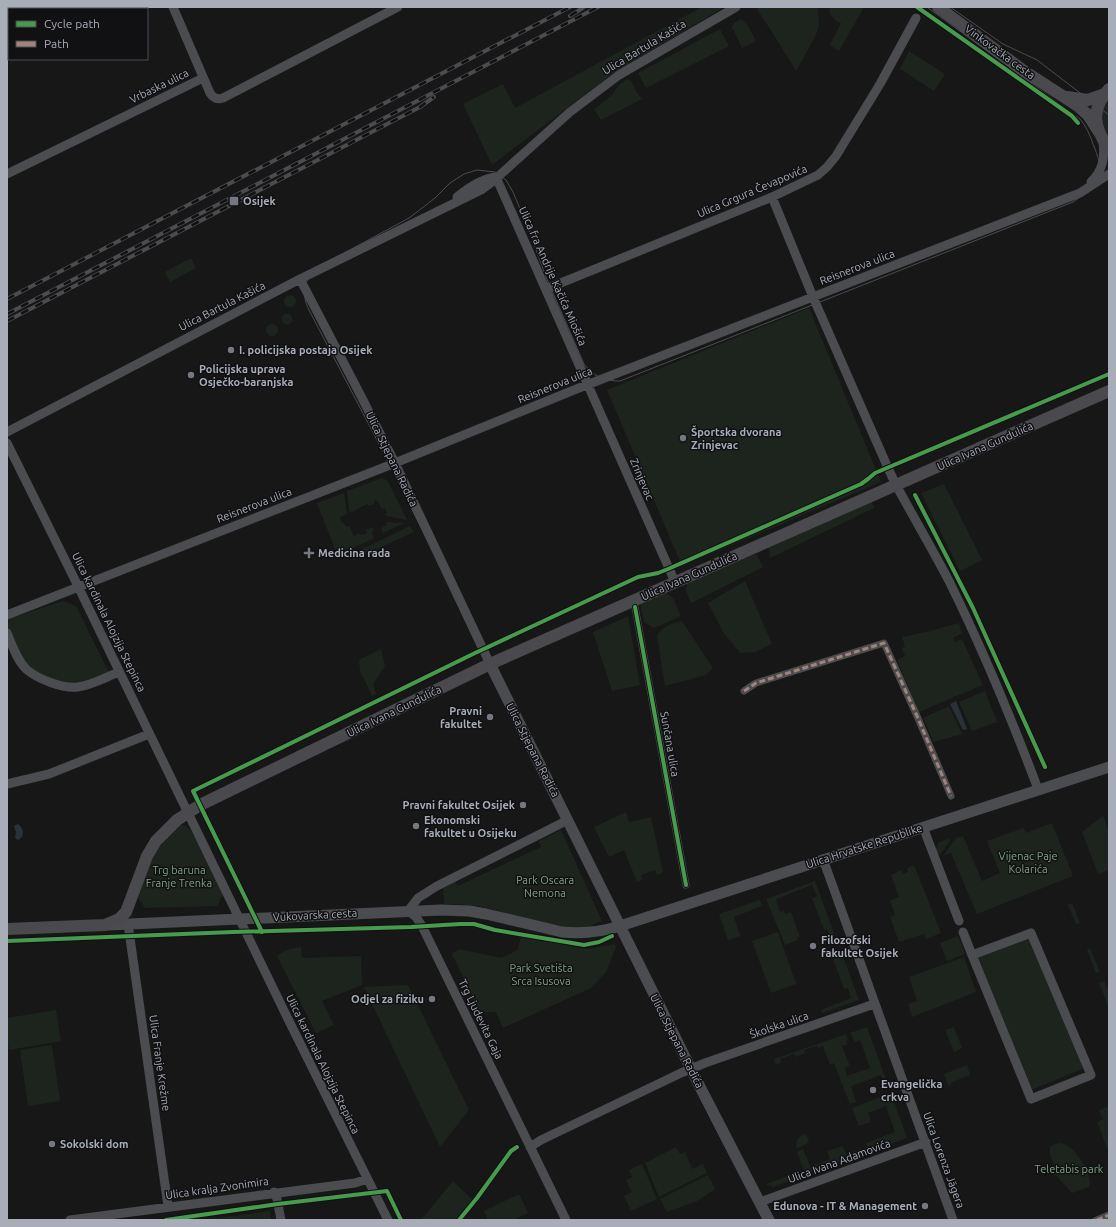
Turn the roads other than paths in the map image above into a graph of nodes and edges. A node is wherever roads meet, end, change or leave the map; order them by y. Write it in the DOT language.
graph roads {
  1 [pos="173,7"];
  2 [pos="398,7"];
  3 [pos="736,7"];
  4 [pos="938,7"];
  5 [pos="916,18"];
  6 [pos="203,78"];
  7 [pos="1107,91"];
  8 [pos="1063,97"];
  9 [pos="1101,135"];
  10 [pos="1109,149"];
  11 [pos="7,174"];
  12 [pos="1109,174"];
  13 [pos="496,177"];
  14 [pos="1080,193"];
  15 [pos="772,197"];
  16 [pos="300,279"];
  17 [pos="546,289"];
  18 [pos="813,296"];
  19 [pos="588,384"];
  20 [pos="1109,391"];
  21 [pos="7,432"];
  22 [pos="7,443"];
  23 [pos="395,464"];
  24 [pos="896,485"];
  25 [pos="675,582"];
  26 [pos="78,587"];
  27 [pos="635,607"];
  28 [pos="9,611"];
  29 [pos="7,633"];
  30 [pos="490,664"];
  31 [pos="119,672"];
  32 [pos="744,691"];
  33 [pos="149,734"];
  34 [pos="1109,767"];
  35 [pos="7,784"];
  36 [pos="1038,789"];
  37 [pos="951,796"];
  38 [pos="187,813"];
  39 [pos="568,820"];
  40 [pos="923,827"];
  41 [pos="823,859"];
  42 [pos="686,886"];
  43 [pos="408,911"];
  44 [pos="239,918"];
  45 [pos="959,921"];
  46 [pos="128,924"];
  47 [pos="105,925"];
  48 [pos="620,926"];
  49 [pos="7,929"];
  50 [pos="963,932"];
  51 [pos="972,955"];
  52 [pos="874,1004"];
  53 [pos="691,1069"];
  54 [pos="926,1142"];
  55 [pos="530,1147"];
  56 [pos="367,1179"];
  57 [pos="274,1192"];
  58 [pos="760,1202"];
  59 [pos="168,1206"];
  60 [pos="1109,1215"];
  61 [pos="70,1220"];
  62 [pos="281,1220"];
  63 [pos="388,1220"];
  64 [pos="566,1220"];
  65 [pos="769,1220"];
  66 [pos="953,1220"];
  67 [pos="1097,1220"];
  1 -- 6 [label="street"];
  2 -- 6 [label="street, Vrbaska ulica"];
  3 -- 13 [label="street, Ulica Bartula Kašića"];
  4 -- 8 [label="main road, Vinkovačka cesta"];
  5 -- 15 [label="street, Ulica Grgura Čevapovića"];
  6 -- 11 [label="street, Vrbaska ulica"];
  7 -- 8 [label="main road, Vinkovačka cesta"];
  7 -- 9 [label="main road"];
  8 -- 9 [label="main road, Vinkovačka cesta"];
  9 -- 10 [label="main road, Vinkovačka cesta"];
  9 -- 14 [label="street"];
  12 -- 14 [label="street, Reisnerova ulica"];
  13 -- 16 [label="street, Ulica Bartula Kašića"];
  13 -- 17 [label="street, Ulica fra Andrije Kačića Miošića"];
  14 -- 18 [label="street, Reisnerova ulica"];
  15 -- 17 [label="street, Ulica Grgura Čevapovića"];
  15 -- 18 [label="street"];
  16 -- 21 [label="street, Ulica Bartula Kašića"];
  16 -- 23 [label="street, Ulica Stjepana Radića"];
  17 -- 19 [label="street, Ulica fra Andrije Kačića Miošića"];
  18 -- 19 [label="street, Reisnerova ulica"];
  18 -- 24 [label="street"];
  19 -- 23 [label="street, Reisnerova ulica"];
  19 -- 25 [label="street, Zrinjevac"];
  20 -- 24 [label="main road, Ulica Ivana Gundulića"];
  22 -- 26 [label="street, Ulica kardinala Alojzija Stepinca"];
  23 -- 26 [label="street, Reisnerova ulica"];
  23 -- 30 [label="street, Ulica Stjepana Radića"];
  24 -- 25 [label="main road, Ulica Ivana Gundulića"];
  24 -- 36 [label="street"];
  25 -- 30 [label="main road, Ulica Ivana Gundulića"];
  26 -- 28 [label="street, Reisnerova ulica"];
  26 -- 31 [label="street, Ulica kardinala Alojzija Stepinca"];
  27 -- 42 [label="street, Sunčana ulica"];
  29 -- 31 [label="street"];
  30 -- 38 [label="main road, Ulica Ivana Gundulića"];
  30 -- 39 [label="street, Ulica Stjepana Radića"];
  31 -- 33 [label="street, Ulica kardinala Alojzija Stepinca"];
  32 -- 37 [label="street"];
  33 -- 35 [label="street"];
  33 -- 38 [label="street, Ulica kardinala Alojzija Stepinca"];
  34 -- 36 [label="street, Ulica Hrvatske Republike"];
  36 -- 40 [label="street, Ulica Hrvatske Republike"];
  38 -- 44 [label="street"];
  38 -- 47 [label="main road, Ulica Ivana Gundulića"];
  39 -- 43 [label="street"];
  39 -- 48 [label="street, Ulica Stjepana Radića"];
  40 -- 41 [label="street, Ulica Hrvatske Republike"];
  40 -- 45 [label="street"];
  41 -- 48 [label="street, Ulica Hrvatske Republike"];
  41 -- 52 [label="street, Ulica Lorenza Jägera"];
  43 -- 44 [label="street, Vukovarska cesta"];
  43 -- 48 [label="street, Vukovarska cesta"];
  43 -- 55 [label="street, Trg Ljudevita Gaja"];
  44 -- 46 [label="street, Vukovarska cesta"];
  44 -- 56 [label="street, Ulica kardinala Alojzija Stepinca"];
  46 -- 47 [label="street, Vukovarska cesta"];
  46 -- 59 [label="street, Ulica Franje Krežme"];
  47 -- 49 [label="main road, Vukovarska cesta"];
  48 -- 53 [label="street, Ulica Stjepana Radića"];
  50 -- 51 [label="street"];
  51 -- 51 [label="street"];
  52 -- 53 [label="street, Školska ulica"];
  52 -- 54 [label="street, Ulica Lorenza Jägera"];
  53 -- 55 [label="street"];
  53 -- 58 [label="street, Ulica Stjepana Radića"];
  54 -- 58 [label="street, Ulica Ivana Adamovića"];
  54 -- 66 [label="street, Ulica Lorenza Jägera"];
  55 -- 64 [label="street, Trg Ljudevita Gaja"];
  56 -- 57 [label="street, Ulica kralja Zvonimira"];
  56 -- 63 [label="street, Ulica kardinala Alojzija Stepinca"];
  57 -- 59 [label="street, Ulica kralja Zvonimira"];
  57 -- 62 [label="street"];
  58 -- 65 [label="street, Ulica Stjepana Radića"];
  59 -- 61 [label="street, Ulica kralja Zvonimira"];
  60 -- 67 [label="street"];
}
